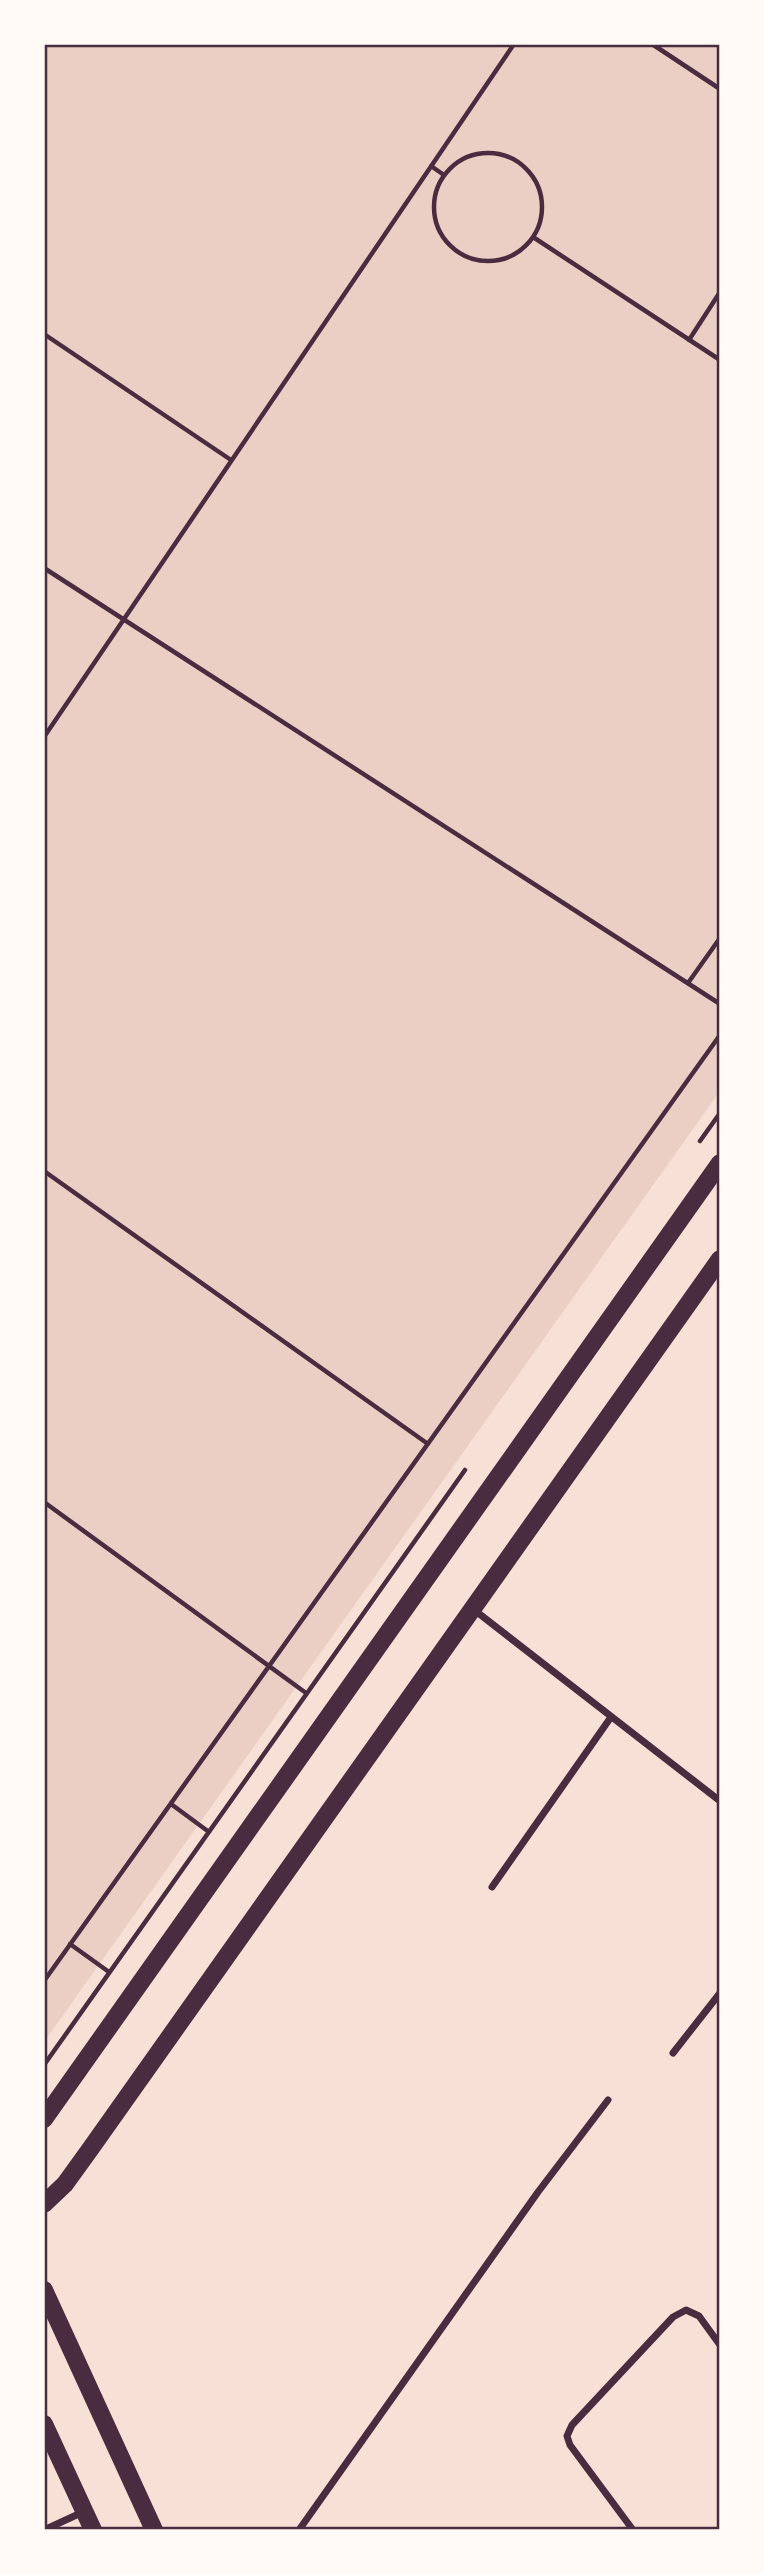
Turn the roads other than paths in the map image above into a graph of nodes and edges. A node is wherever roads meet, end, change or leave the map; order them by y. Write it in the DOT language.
graph roads {
  1 [pos="720,1163"];
  2 [pos="720,1259"];
  3 [pos="473,1608"];
  4 [pos="611,1717"];
  5 [pos="720,1801"];
  6 [pos="492,1887"];
  7 [pos="720,1993"];
  8 [pos="673,2053"];
  9 [pos="608,2100"];
  10 [pos="44,2119"];
  11 [pos="44,2204"];
  12 [pos="44,2290"];
  13 [pos="720,2345"];
  14 [pos="44,2424"];
  15 [pos="84,2512"];
  16 [pos="44,2530"];
  17 [pos="93,2530"];
  18 [pos="154,2530"];
  19 [pos="299,2530"];
  20 [pos="632,2530"];
  1 -- 10 [label="main road"];
  2 -- 3 [label="main road"];
  3 -- 4 [label="street"];
  3 -- 11 [label="main road"];
  4 -- 5 [label="street"];
  4 -- 6 [label="street"];
  7 -- 8 [label="street"];
  9 -- 19 [label="street"];
  12 -- 18 [label="main road"];
  13 -- 20 [label="street"];
  14 -- 15 [label="main road"];
  15 -- 16 [label="street"];
  15 -- 17 [label="main road"];
}
